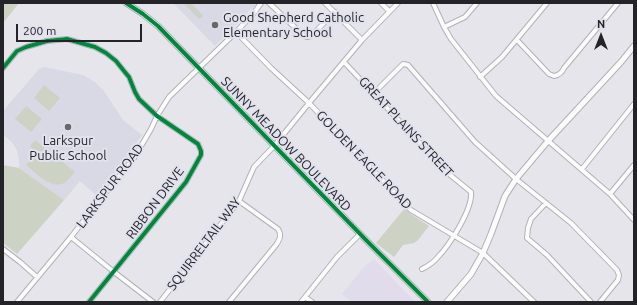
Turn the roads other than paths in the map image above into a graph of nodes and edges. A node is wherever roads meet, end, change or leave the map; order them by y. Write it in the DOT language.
graph roads {
  1 [pos="126,3"];
  2 [pos="261,3"];
  3 [pos="269,3"];
  4 [pos="325,3"];
  5 [pos="381,3"];
  6 [pos="398,3"];
  7 [pos="433,3"];
  8 [pos="476,3"];
  9 [pos="547,3"];
  10 [pos="618,3"];
  11 [pos="389,11"];
  12 [pos="335,12"];
  13 [pos="444,27"];
  14 [pos="236,32"];
  15 [pos="362,40"];
  16 [pos="517,40"];
  17 [pos="634,46"];
  18 [pos="344,62"];
  19 [pos="3,68"];
  20 [pos="198,68"];
  21 [pos="480,77"];
  22 [pos="374,93"];
  23 [pos="309,103"];
  24 [pos="634,104"];
  25 [pos="157,116"];
  26 [pos="548,141"];
  27 [pos="274,146"];
  28 [pos="634,165"];
  29 [pos="582,169"];
  30 [pos="516,179"];
  31 [pos="610,194"];
  32 [pos="240,201"];
  33 [pos="546,203"];
  34 [pos="634,220"];
  35 [pos="360,234"];
  36 [pos="454,235"];
  37 [pos="72,237"];
  38 [pos="3,249"];
  39 [pos="483,253"];
  40 [pos="422,269"];
  41 [pos="114,272"];
  42 [pos="37,277"];
  43 [pos="305,297"];
  44 [pos="16,302"];
  45 [pos="90,302"];
  46 [pos="153,302"];
  47 [pos="160,302"];
  48 [pos="230,302"];
  49 [pos="301,302"];
  50 [pos="312,302"];
  51 [pos="428,302"];
  52 [pos="447,302"];
  53 [pos="534,302"];
  54 [pos="591,302"];
  55 [pos="600,302"];
  1 -- 20 [label="street, SUNNY MEADOW BOULEVARD"];
  2 -- 14 [label="street, LARKSPUR ROAD"];
  3 -- 12 [label="street"];
  4 -- 12 [label="street"];
  5 -- 11 [label="street"];
  6 -- 11 [label="street, SQUIRRELTAIL WAY"];
  7 -- 13 [label="street"];
  8 -- 13 [label="street"];
  9 -- 16 [label="street"];
  10 -- 16 [label="street"];
  11 -- 15 [label="street, SQUIRRELTAIL WAY"];
  12 -- 15 [label="street"];
  13 -- 21 [label="street"];
  14 -- 20 [label="street, LARKSPUR ROAD"];
  14 -- 23 [label="street, GOLDEN EAGLE ROAD"];
  15 -- 18 [label="street, SQUIRRELTAIL WAY"];
  16 -- 21 [label="street"];
  17 -- 26 [label="street"];
  18 -- 22 [label="street, GREAT PLAINS STREET"];
  18 -- 23 [label="street, SQUIRRELTAIL WAY"];
  19 -- 25 [label="street, RIBBON DRIVE"];
  20 -- 25 [label="street, LARKSPUR ROAD"];
  20 -- 27 [label="street, SUNNY MEADOW BOULEVARD"];
  21 -- 26 [label="street"];
  22 -- 30 [label="street"];
  22 -- 36 [label="street, GREAT PLAINS STREET"];
  23 -- 27 [label="street, SQUIRRELTAIL WAY"];
  23 -- 36 [label="street, GOLDEN EAGLE ROAD"];
  24 -- 29 [label="street"];
  25 -- 37 [label="street, LARKSPUR ROAD"];
  25 -- 41 [label="street, RIBBON DRIVE"];
  26 -- 29 [label="street"];
  26 -- 30 [label="street"];
  27 -- 32 [label="street, SQUIRRELTAIL WAY"];
  27 -- 35 [label="street, SUNNY MEADOW BOULEVARD"];
  28 -- 31 [label="street"];
  29 -- 31 [label="street"];
  30 -- 33 [label="street"];
  30 -- 39 [label="street"];
  31 -- 34 [label="street"];
  32 -- 47 [label="street, SQUIRRELTAIL WAY"];
  32 -- 48 [label="street"];
  33 -- 54 [label="street"];
  33 -- 55 [label="street"];
  35 -- 43 [label="street"];
  35 -- 51 [label="street, SUNNY MEADOW BOULEVARD"];
  36 -- 39 [label="street, GOLDEN EAGLE ROAD"];
  36 -- 40 [label="street"];
  37 -- 41 [label="street"];
  37 -- 42 [label="street, LARKSPUR ROAD"];
  38 -- 42 [label="street"];
  39 -- 52 [label="street"];
  39 -- 53 [label="street, GOLDEN EAGLE ROAD"];
  41 -- 45 [label="street, RIBBON DRIVE"];
  41 -- 46 [label="street"];
  42 -- 44 [label="street, LARKSPUR ROAD"];
  43 -- 49 [label="street"];
  43 -- 50 [label="street"];
}
